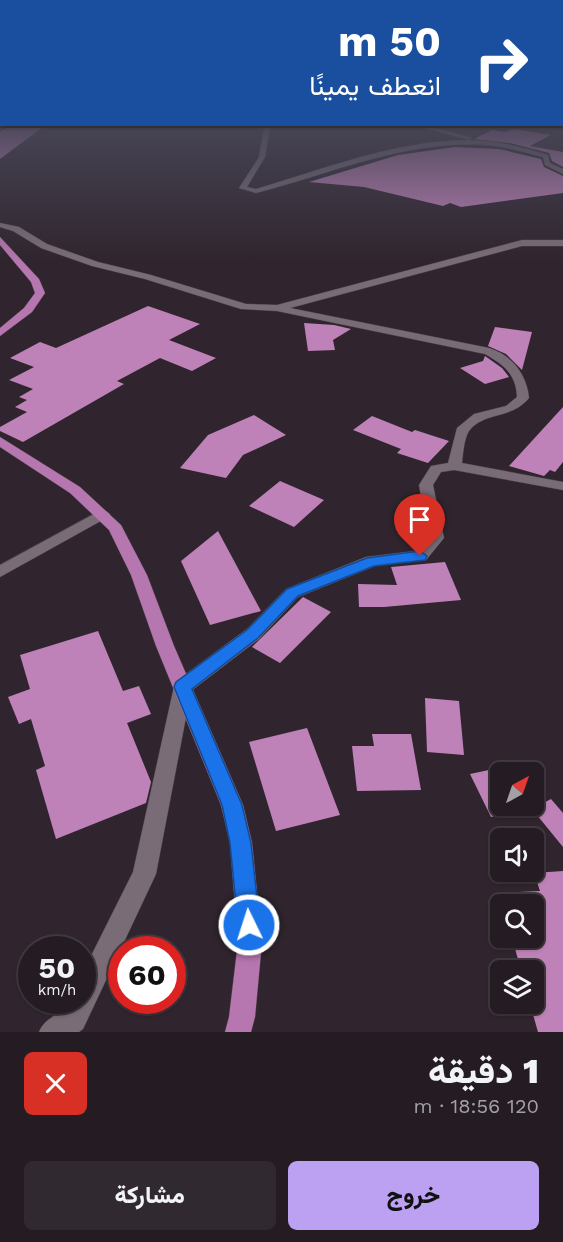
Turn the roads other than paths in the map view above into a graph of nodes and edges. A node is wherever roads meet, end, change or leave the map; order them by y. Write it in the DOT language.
graph roads {
  1 [pos="257,165"];
  2 [pos="346,165"];
  3 [pos="549,165"];
  4 [pos="563,172"];
  5 [pos="0,225"];
  6 [pos="0,240"];
  7 [pos="563,243"];
  8 [pos="277,308"];
  9 [pos="0,333"];
  10 [pos="0,441"];
  11 [pos="454,466"];
  12 [pos="563,486"];
  13 [pos="102,514"];
  14 [pos="0,572"];
  15 [pos="182,687"];
  16 [pos="52,1032"];
  17 [pos="238,1032"];
  1 -- 2 [label="street"];
  3 -- 4 [label="street"];
  5 -- 8 [label="street"];
  6 -- 9 [label="main road"];
  7 -- 8 [label="street"];
  8 -- 11 [label="street"];
  10 -- 13 [label="main road"];
  11 -- 12 [label="street"];
  11 -- 15 [label="street"];
  13 -- 14 [label="street"];
  13 -- 15 [label="main road"];
  15 -- 16 [label="street"];
  15 -- 17 [label="main road"];
}
